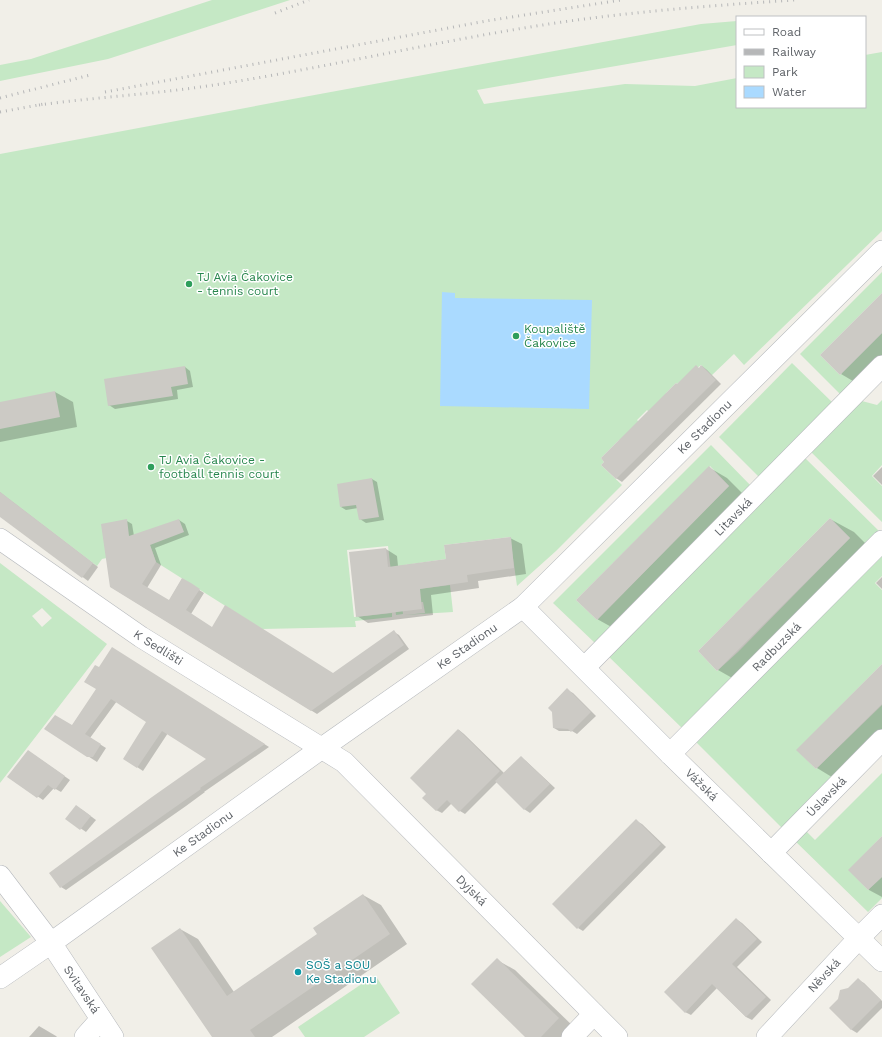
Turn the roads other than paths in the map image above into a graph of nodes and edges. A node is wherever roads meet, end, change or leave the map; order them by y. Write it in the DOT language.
graph roads {
  1 [pos="882,251"];
  2 [pos="882,366"];
  3 [pos="0,539"];
  4 [pos="882,541"];
  5 [pos="523,607"];
  6 [pos="585,667"];
  7 [pos="882,740"];
  8 [pos="322,748"];
  9 [pos="670,754"];
  10 [pos="771,853"];
  11 [pos="0,876"];
  12 [pos="882,915"];
  13 [pos="859,938"];
  14 [pos="51,943"];
  15 [pos="882,961"];
  16 [pos="0,978"];
  17 [pos="594,1014"];
  18 [pos="102,1019"];
  19 [pos="85,1037"];
  20 [pos="113,1037"];
  21 [pos="572,1037"];
  22 [pos="617,1037"];
  23 [pos="768,1037"];
  1 -- 5 [label="street, Ke Stadionu"];
  2 -- 6 [label="street, Litavská"];
  3 -- 8 [label="street, K Sedlišti"];
  4 -- 9 [label="street, Radbuzská"];
  5 -- 6 [label="street, Vážská"];
  5 -- 8 [label="street, Ke Stadionu"];
  6 -- 9 [label="street, Vážská"];
  7 -- 10 [label="street, Úslavská"];
  8 -- 14 [label="street, Ke Stadionu"];
  8 -- 17 [label="street, Dyjská"];
  9 -- 10 [label="street, Vážská"];
  10 -- 13 [label="street, Vážská"];
  11 -- 14 [label="street, Svitavská"];
  12 -- 13 [label="street, Něvská"];
  13 -- 15 [label="street, Vážská"];
  13 -- 23 [label="street, Něvská"];
  14 -- 16 [label="street, Ke Stadionu"];
  14 -- 18 [label="street, Svitavská"];
  17 -- 21 [label="street"];
  17 -- 22 [label="street, Dyjská"];
  18 -- 19 [label="street"];
  18 -- 20 [label="street, Svitavská"];
}
